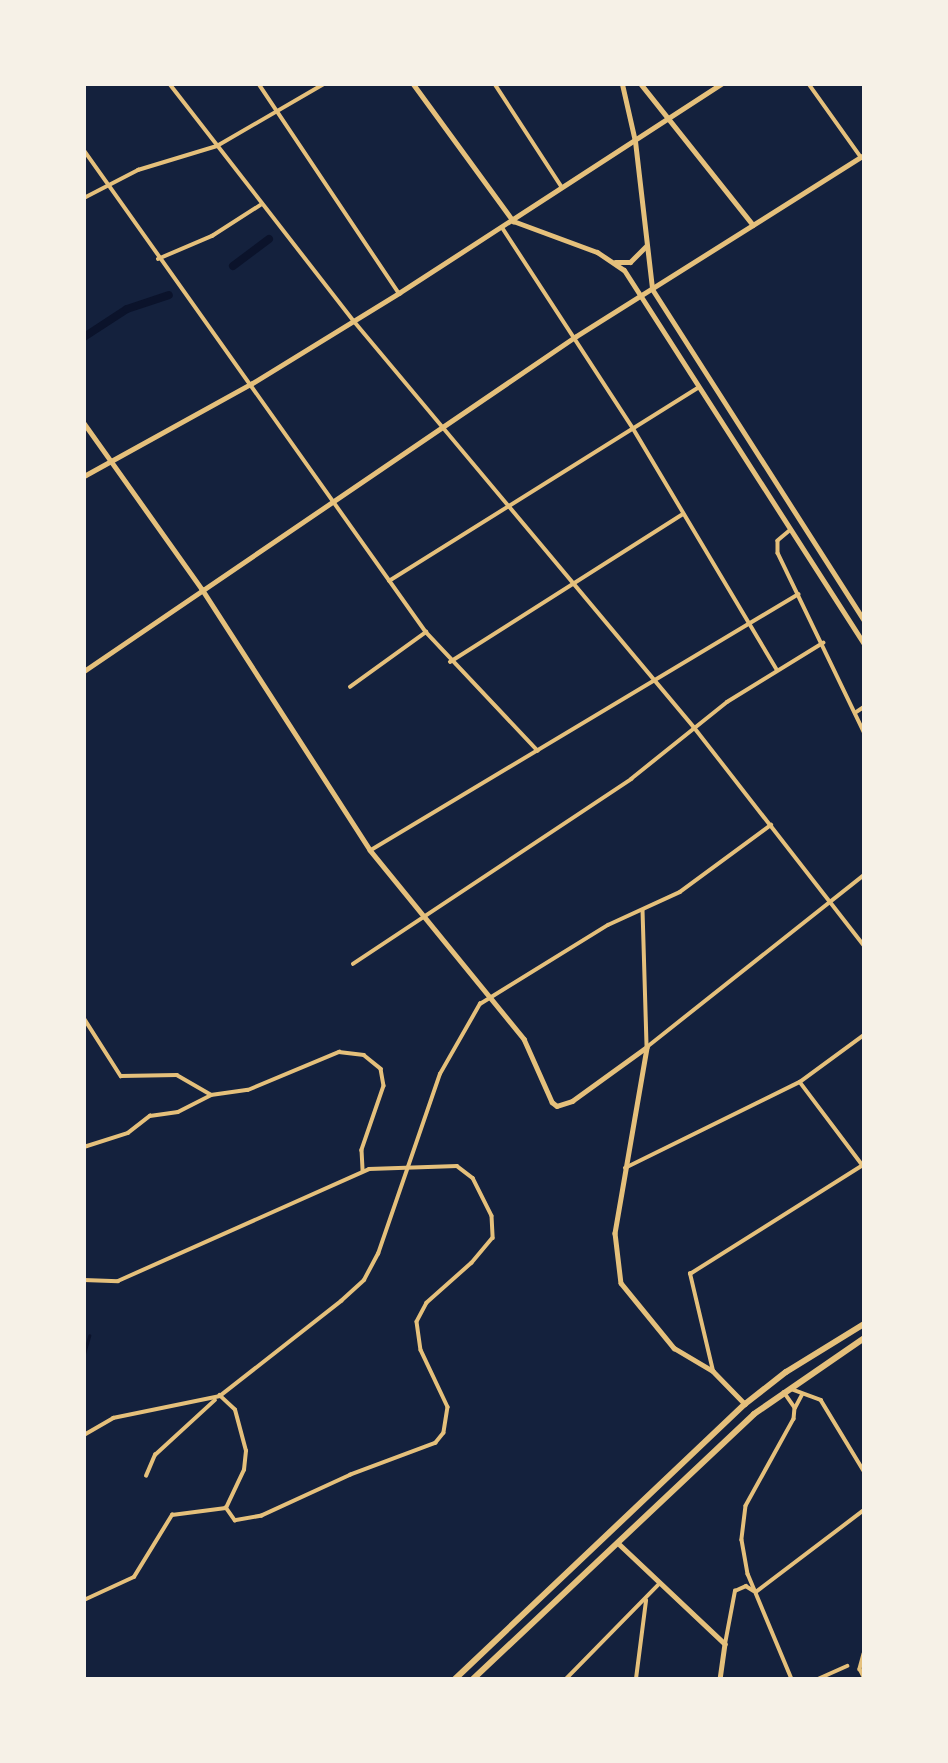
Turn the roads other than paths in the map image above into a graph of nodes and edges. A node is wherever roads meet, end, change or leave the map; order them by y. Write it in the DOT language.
graph roads {
  1 [pos="170,84"];
  2 [pos="259,84"];
  3 [pos="324,84"];
  4 [pos="413,84"];
  5 [pos="495,84"];
  6 [pos="622,84"];
  7 [pos="642,84"];
  8 [pos="722,84"];
  9 [pos="809,84"];
  10 [pos="278,111"];
  11 [pos="671,118"];
  12 [pos="635,141"];
  13 [pos="217,146"];
  14 [pos="84,150"];
  15 [pos="862,156"];
  16 [pos="107,183"];
  17 [pos="562,187"];
  18 [pos="84,198"];
  19 [pos="262,204"];
  20 [pos="513,221"];
  21 [pos="753,225"];
  22 [pos="502,227"];
  23 [pos="646,240"];
  24 [pos="158,259"];
  25 [pos="615,262"];
  26 [pos="652,289"];
  27 [pos="399,293"];
  28 [pos="641,295"];
  29 [pos="354,321"];
  30 [pos="575,337"];
  31 [pos="251,384"];
  32 [pos="700,387"];
  33 [pos="84,422"];
  34 [pos="441,426"];
  35 [pos="633,428"];
  36 [pos="110,461"];
  37 [pos="84,476"];
  38 [pos="332,499"];
  39 [pos="511,507"];
  40 [pos="683,514"];
  41 [pos="791,530"];
  42 [pos="388,581"];
  43 [pos="573,584"];
  44 [pos="202,589"];
  45 [pos="798,594"];
  46 [pos="864,620"];
  47 [pos="748,622"];
  48 [pos="426,632"];
  49 [pos="823,643"];
  50 [pos="864,644"];
  51 [pos="450,662"];
  52 [pos="777,670"];
  53 [pos="84,671"];
  54 [pos="652,678"];
  55 [pos="350,687"];
  56 [pos="864,707"];
  57 [pos="855,713"];
  58 [pos="694,727"];
  59 [pos="864,732"];
  60 [pos="538,751"];
  61 [pos="771,825"];
  62 [pos="370,850"];
  63 [pos="864,875"];
  64 [pos="831,903"];
  65 [pos="643,911"];
  66 [pos="425,919"];
  67 [pos="864,945"];
  68 [pos="353,964"];
  69 [pos="493,996"];
  70 [pos="84,1018"];
  71 [pos="864,1035"];
  72 [pos="648,1047"];
  73 [pos="800,1082"];
  74 [pos="211,1095"];
  75 [pos="84,1147"];
  76 [pos="863,1166"];
  77 [pos="625,1168"];
  78 [pos="409,1170"];
  79 [pos="363,1171"];
  80 [pos="84,1280"];
  81 [pos="864,1324"];
  82 [pos="864,1338"];
  83 [pos="713,1371"];
  84 [pos="786,1389"];
  85 [pos="802,1395"];
  86 [pos="220,1396"];
  87 [pos="745,1405"];
  88 [pos="795,1408"];
  89 [pos="84,1435"];
  90 [pos="864,1471"];
  91 [pos="146,1476"];
  92 [pos="226,1508"];
  93 [pos="864,1510"];
  94 [pos="618,1543"];
  95 [pos="660,1582"];
  96 [pos="756,1592"];
  97 [pos="84,1600"];
  98 [pos="646,1600"];
  99 [pos="725,1644"];
  100 [pos="864,1654"];
  101 [pos="847,1666"];
  102 [pos="864,1676"];
  103 [pos="455,1679"];
  104 [pos="473,1679"];
  105 [pos="566,1679"];
  106 [pos="636,1679"];
  107 [pos="719,1679"];
  108 [pos="792,1679"];
  109 [pos="818,1679"];
  1 -- 13 [label="street"];
  2 -- 10 [label="street"];
  3 -- 10 [label="street"];
  4 -- 20 [label="main road"];
  5 -- 17 [label="street"];
  6 -- 12 [label="main road"];
  7 -- 11 [label="street"];
  8 -- 11 [label="street"];
  9 -- 15 [label="street"];
  10 -- 13 [label="street"];
  10 -- 27 [label="street"];
  11 -- 12 [label="street"];
  11 -- 21 [label="street"];
  12 -- 17 [label="street"];
  12 -- 23 [label="main road"];
  13 -- 16 [label="street"];
  13 -- 19 [label="street"];
  14 -- 16 [label="street"];
  15 -- 21 [label="street"];
  16 -- 18 [label="street"];
  16 -- 24 [label="street"];
  17 -- 20 [label="street"];
  19 -- 24 [label="street"];
  19 -- 29 [label="street"];
  20 -- 22 [label="street"];
  20 -- 25 [label="main road"];
  21 -- 26 [label="street"];
  22 -- 27 [label="street"];
  22 -- 30 [label="street"];
  23 -- 25 [label="main road"];
  23 -- 26 [label="main road"];
  24 -- 31 [label="street"];
  25 -- 28 [label="main road"];
  26 -- 28 [label="street"];
  26 -- 46 [label="main road"];
  27 -- 29 [label="street"];
  28 -- 30 [label="street"];
  28 -- 32 [label="main road"];
  29 -- 31 [label="street"];
  29 -- 34 [label="street"];
  30 -- 34 [label="street"];
  30 -- 35 [label="street"];
  31 -- 36 [label="street"];
  31 -- 38 [label="street"];
  32 -- 35 [label="street"];
  32 -- 41 [label="main road"];
  33 -- 36 [label="street"];
  34 -- 38 [label="street"];
  34 -- 39 [label="street"];
  35 -- 39 [label="street"];
  35 -- 40 [label="street"];
  36 -- 37 [label="street"];
  36 -- 44 [label="street"];
  38 -- 42 [label="street"];
  38 -- 44 [label="street"];
  39 -- 42 [label="street"];
  39 -- 43 [label="street"];
  40 -- 43 [label="street"];
  40 -- 47 [label="street"];
  41 -- 45 [label="street"];
  41 -- 50 [label="main road"];
  42 -- 48 [label="street"];
  43 -- 51 [label="street"];
  43 -- 54 [label="street"];
  44 -- 53 [label="street"];
  44 -- 62 [label="street"];
  45 -- 47 [label="street"];
  45 -- 49 [label="street"];
  47 -- 52 [label="street"];
  47 -- 54 [label="street"];
  48 -- 51 [label="street"];
  48 -- 55 [label="street"];
  49 -- 52 [label="street"];
  49 -- 57 [label="street"];
  51 -- 60 [label="street"];
  52 -- 58 [label="street"];
  54 -- 58 [label="street"];
  54 -- 60 [label="street"];
  56 -- 57 [label="street"];
  57 -- 59 [label="street"];
  58 -- 61 [label="street"];
  58 -- 66 [label="street"];
  60 -- 62 [label="street"];
  61 -- 64 [label="street"];
  61 -- 65 [label="street"];
  62 -- 66 [label="street"];
  63 -- 64 [label="street"];
  64 -- 67 [label="street"];
  64 -- 72 [label="street"];
  65 -- 69 [label="street"];
  65 -- 72 [label="street"];
  66 -- 68 [label="street"];
  66 -- 69 [label="street"];
  69 -- 72 [label="street"];
  69 -- 78 [label="street"];
  70 -- 74 [label="street"];
  71 -- 73 [label="street"];
  72 -- 77 [label="street"];
  73 -- 76 [label="street"];
  73 -- 77 [label="street"];
  74 -- 75 [label="street"];
  74 -- 79 [label="street"];
  76 -- 83 [label="street"];
  77 -- 83 [label="street"];
  78 -- 79 [label="street"];
  78 -- 86 [label="street"];
  78 -- 92 [label="street"];
  79 -- 80 [label="street"];
  81 -- 87 [label="highway"];
  82 -- 84 [label="highway"];
  83 -- 87 [label="street"];
  84 -- 85 [label="street"];
  84 -- 88 [label="street"];
  84 -- 94 [label="highway"];
  85 -- 88 [label="street"];
  85 -- 90 [label="street"];
  86 -- 89 [label="street"];
  86 -- 91 [label="street"];
  86 -- 92 [label="street"];
  87 -- 103 [label="highway"];
  88 -- 96 [label="street"];
  92 -- 97 [label="street"];
  93 -- 96 [label="street"];
  94 -- 95 [label="street"];
  94 -- 104 [label="highway"];
  95 -- 98 [label="street"];
  95 -- 99 [label="street"];
  96 -- 99 [label="street"];
  96 -- 108 [label="street"];
  98 -- 105 [label="street"];
  98 -- 106 [label="street"];
  99 -- 107 [label="street"];
  100 -- 102 [label="street"];
  101 -- 109 [label="street"];
}
